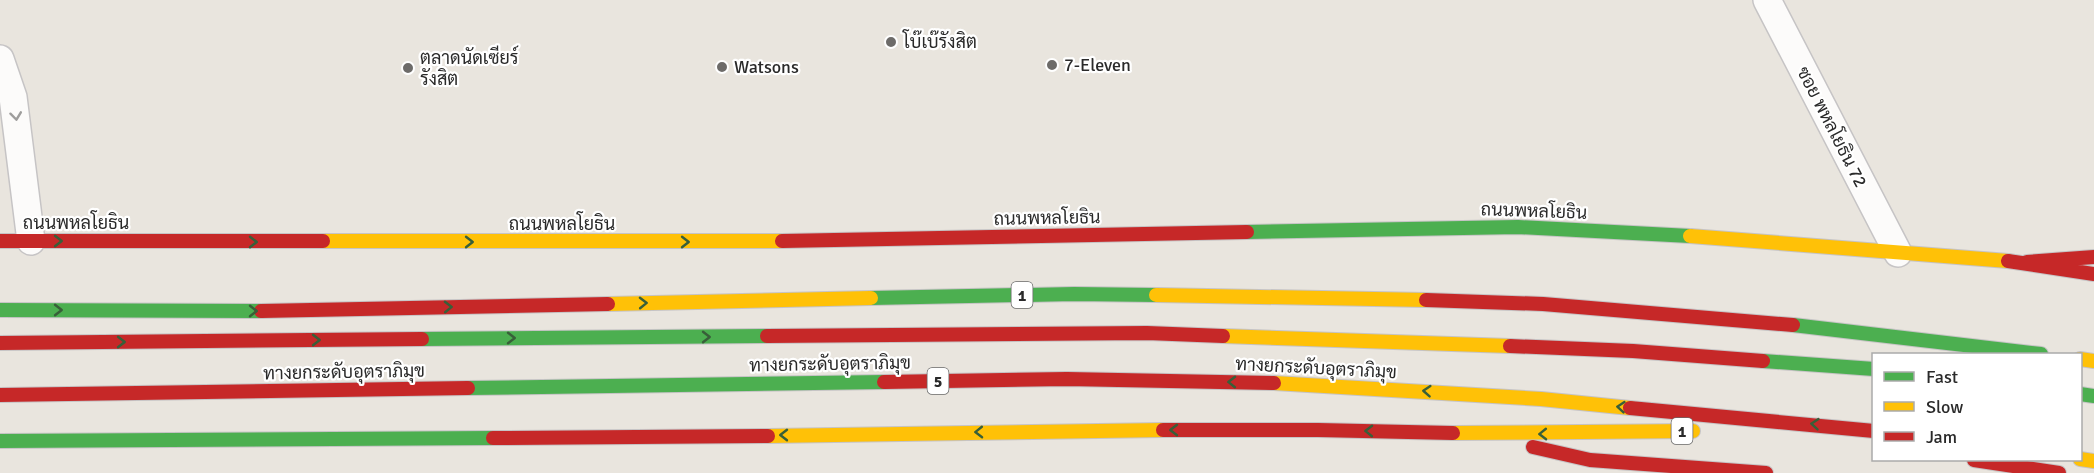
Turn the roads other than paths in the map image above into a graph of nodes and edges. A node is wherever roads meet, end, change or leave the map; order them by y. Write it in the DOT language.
graph roads {
  1 [pos="1767,0"];
  2 [pos="0,59"];
  3 [pos="0,241"];
  4 [pos="31,241"];
  5 [pos="1898,253"];
  6 [pos="2094,257"];
  7 [pos="2027,262"];
  8 [pos="2094,274"];
  9 [pos="0,310"];
  10 [pos="0,342"];
  11 [pos="2033,353"];
  12 [pos="1872,369"];
  13 [pos="0,395"];
  14 [pos="1872,431"];
  15 [pos="1712,432"];
  16 [pos="1760,434"];
  17 [pos="1491,435"];
  18 [pos="0,441"];
  19 [pos="1872,444"];
  20 [pos="1986,461"];
  21 [pos="1682,470"];
  22 [pos="1766,473"];
  23 [pos="2059,473"];
  1 -- 5 [label="street, ซอย พหลโยธิน 72"];
  2 -- 4 [label="street, one-way"];
  3 -- 4 [label="main road, ถนนพหลโยธิน"];
  4 -- 5 [label="main road, ถนนพหลโยธิน, one-way"];
  5 -- 7 [label="main road, ถนนพหลโยธิน"];
  6 -- 7 [label="main road, ถนนพหลโยธิน"];
  7 -- 8 [label="main road"];
  9 -- 11 [label="main road, 1, one-way"];
  10 -- 12 [label="main road, ทางยกระดับอุตราภิมุข, one-way"];
  14 -- 13 [label="main road, ทางยกระดับอุตราภิมุข / 5, one-way"];
  15 -- 17 [label="main road, 1, one-way"];
  16 -- 19 [label="main road"];
  17 -- 18 [label="main road, 1, one-way"];
  17 -- 21 [label="main road, 1"];
  20 -- 23 [label="main road"];
  21 -- 22 [label="main road, 1"];
}
